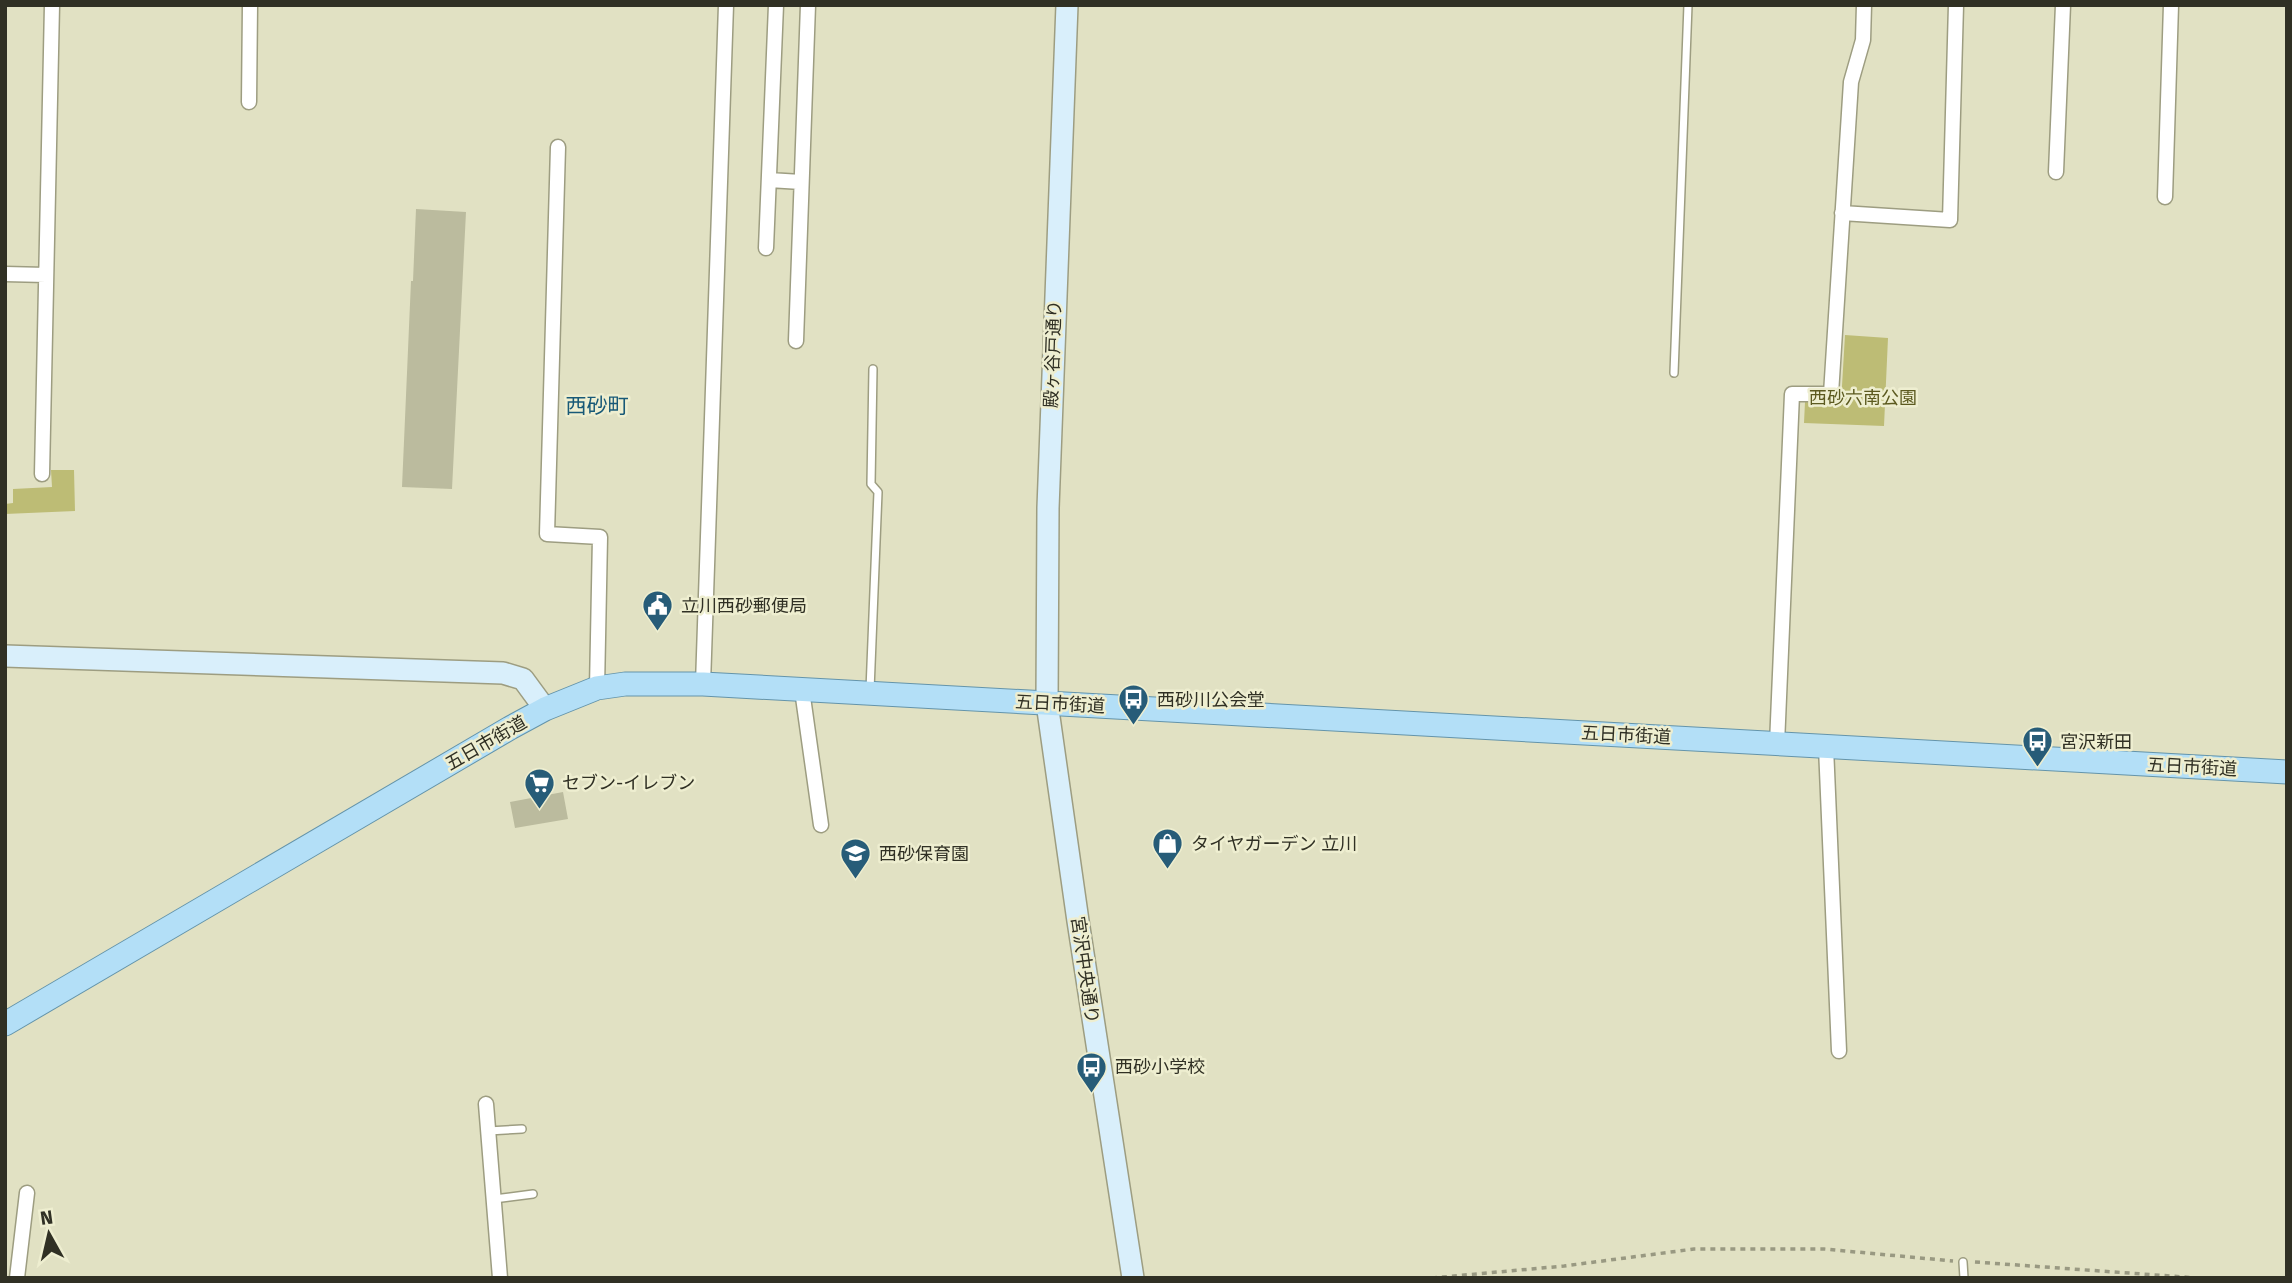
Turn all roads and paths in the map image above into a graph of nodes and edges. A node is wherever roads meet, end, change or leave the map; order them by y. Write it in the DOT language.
graph roads {
  1 [pos="52,5"];
  2 [pos="250,5"];
  3 [pos="726,5"];
  4 [pos="776,5"];
  5 [pos="808,5"];
  6 [pos="1066,5"];
  7 [pos="1688,5"];
  8 [pos="1864,5"];
  9 [pos="1956,5"];
  10 [pos="2063,5"];
  11 [pos="2171,5"];
  12 [pos="249,102"];
  13 [pos="558,147"];
  14 [pos="2056,172"];
  15 [pos="769,180"];
  16 [pos="802,182"];
  17 [pos="2165,197"];
  18 [pos="1842,213"];
  19 [pos="766,248"];
  20 [pos="5,274"];
  21 [pos="47,275"];
  22 [pos="796,341"];
  23 [pos="873,369"];
  24 [pos="1674,373"];
  25 [pos="42,474"];
  26 [pos="5,656"];
  27 [pos="703,684"];
  28 [pos="597,688"];
  29 [pos="802,690"];
  30 [pos="870,694"];
  31 [pos="1047,703"];
  32 [pos="545,709"];
  33 [pos="1777,744"];
  34 [pos="1826,747"];
  35 [pos="2287,772"];
  36 [pos="821,825"];
  37 [pos="5,1024"];
  38 [pos="1839,1051"];
  39 [pos="486,1104"];
  40 [pos="522,1129"];
  41 [pos="488,1131"];
  42 [pos="27,1193"];
  43 [pos="533,1194"];
  44 [pos="494,1199"];
  45 [pos="1963,1262"];
  46 [pos="17,1278"];
  47 [pos="500,1278"];
  48 [pos="1133,1278"];
  49 [pos="1433,1278"];
  50 [pos="1964,1278"];
  51 [pos="2198,1278"];
  1 -- 21 [label="street"];
  2 -- 12 [label="street"];
  3 -- 27 [label="street"];
  4 -- 15 [label="street"];
  5 -- 16 [label="street"];
  6 -- 31 [label="street, 殿ヶ谷戸通り"];
  7 -- 24 [label="lane"];
  8 -- 18 [label="street"];
  9 -- 18 [label="street"];
  10 -- 14 [label="street"];
  11 -- 17 [label="street"];
  13 -- 28 [label="street"];
  15 -- 16 [label="street"];
  15 -- 19 [label="street"];
  16 -- 22 [label="street"];
  18 -- 33 [label="street"];
  20 -- 21 [label="street"];
  21 -- 25 [label="street"];
  23 -- 30 [label="lane"];
  26 -- 32 [label="street"];
  27 -- 28 [label="main road, 五日市街道"];
  27 -- 29 [label="main road, 五日市街道"];
  28 -- 32 [label="main road, 五日市街道"];
  29 -- 30 [label="main road, 五日市街道"];
  29 -- 36 [label="street"];
  30 -- 31 [label="main road, 五日市街道"];
  31 -- 33 [label="main road, 五日市街道"];
  31 -- 48 [label="street, 宮沢中央通り"];
  32 -- 37 [label="main road, 五日市街道"];
  33 -- 34 [label="main road, 五日市街道"];
  34 -- 35 [label="main road, 五日市街道"];
  34 -- 38 [label="street"];
  39 -- 41 [label="street"];
  40 -- 41 [label="lane"];
  41 -- 44 [label="street"];
  42 -- 46 [label="street"];
  43 -- 44 [label="lane"];
  44 -- 47 [label="street"];
  45 -- 49 [label="path"];
  45 -- 50 [label="lane"];
  45 -- 51 [label="path"];
}
